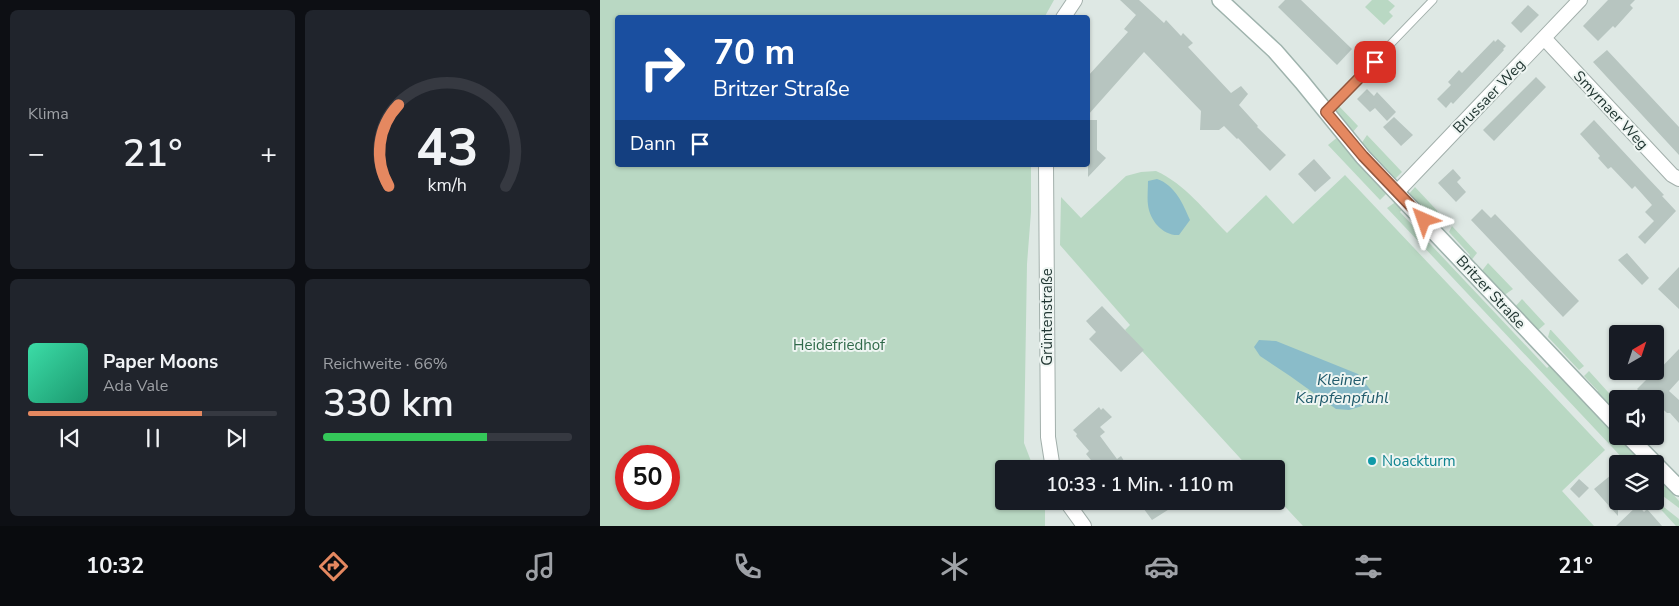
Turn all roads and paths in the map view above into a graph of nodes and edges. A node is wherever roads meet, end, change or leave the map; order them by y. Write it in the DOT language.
graph roads {
  1 [pos="1075,0"];
  2 [pos="1220,0"];
  3 [pos="1433,0"];
  4 [pos="1580,0"];
  5 [pos="1065,15"];
  6 [pos="1544,38"];
  7 [pos="1326,112"];
  8 [pos="1046,167"];
  9 [pos="1679,179"];
  10 [pos="1397,192"];
  11 [pos="1609,416"];
  12 [pos="1637,445"];
  13 [pos="1052,460"];
  14 [pos="1679,488"];
  15 [pos="1072,510"];
  16 [pos="1084,526"];
  1 -- 5 [label="street"];
  2 -- 7 [label="main road, Britzer Straße"];
  3 -- 7 [label="lane"];
  4 -- 6 [label="street, Brussaer Weg"];
  6 -- 9 [label="street, Smyrnaer Weg"];
  6 -- 10 [label="street, Brussaer Weg"];
  7 -- 10 [label="main road, Britzer Straße"];
  8 -- 13 [label="street, Grüntenstraße"];
  10 -- 11 [label="main road, Britzer Straße"];
  12 -- 14 [label="main road"];
  15 -- 16 [label="street"];
}
